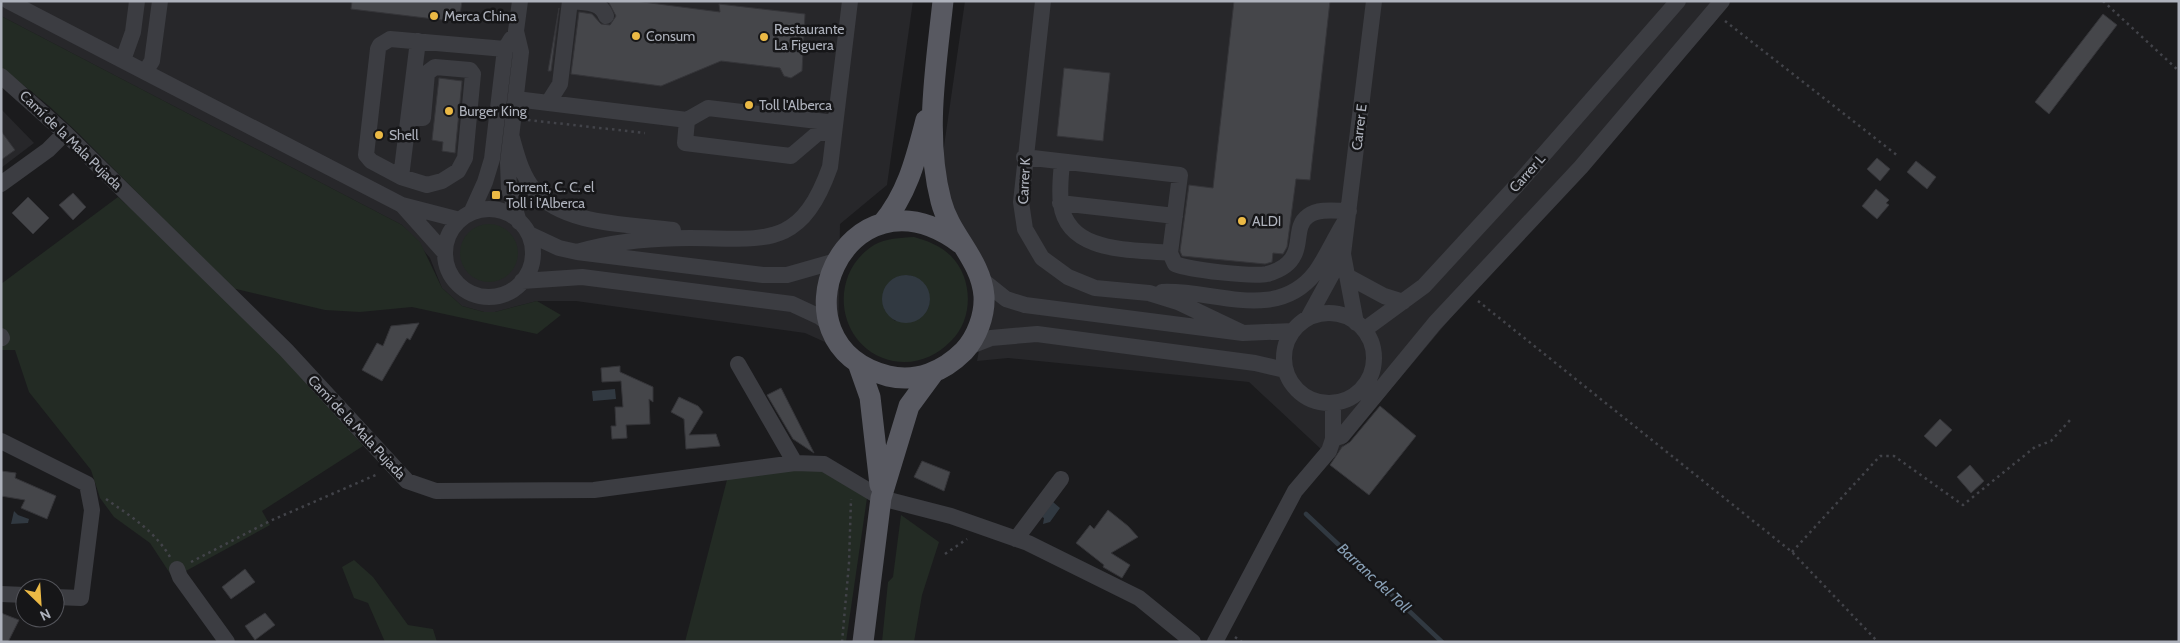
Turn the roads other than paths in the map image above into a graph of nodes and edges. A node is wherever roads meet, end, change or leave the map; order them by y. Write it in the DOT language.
graph roads {
  1 [pos="8,1"];
  2 [pos="137,1"];
  3 [pos="160,1"];
  4 [pos="520,1"];
  5 [pos="571,1"];
  6 [pos="850,1"];
  7 [pos="943,1"];
  8 [pos="1043,1"];
  9 [pos="1374,1"];
  10 [pos="1678,1"];
  11 [pos="1718,7"];
  12 [pos="606,16"];
  13 [pos="516,31"];
  14 [pos="418,41"];
  15 [pos="505,49"];
  16 [pos="123,60"];
  17 [pos="145,72"];
  18 [pos="1,76"];
  19 [pos="560,84"];
  20 [pos="932,98"];
  21 [pos="516,99"];
  22 [pos="548,103"];
  23 [pos="575,106"];
  24 [pos="408,116"];
  25 [pos="687,120"];
  26 [pos="835,128"];
  27 [pos="65,133"];
  28 [pos="512,138"];
  29 [pos="1024,157"];
  30 [pos="370,160"];
  31 [pos="1062,162"];
  32 [pos="401,177"];
  33 [pos="358,183"];
  34 [pos="1,184"];
  35 [pos="1060,203"];
  36 [pos="402,205"];
  37 [pos="1349,213"];
  38 [pos="1174,216"];
  39 [pos="465,217"];
  40 [pos="882,224"];
  41 [pos="524,228"];
  42 [pos="707,238"];
  43 [pos="960,243"];
  44 [pos="577,252"];
  45 [pos="444,253"];
  46 [pos="1170,254"];
  47 [pos="1343,254"];
  48 [pos="836,261"];
  49 [pos="1347,276"];
  50 [pos="981,279"];
  51 [pos="522,282"];
  52 [pos="1149,293"];
  53 [pos="1403,302"];
  54 [pos="1308,318"];
  55 [pos="830,325"];
  56 [pos="1360,326"];
  57 [pos="1293,331"];
  58 [pos="1243,333"];
  59 [pos="968,346"];
  60 [pos="858,363"];
  61 [pos="738,364"];
  62 [pos="1285,370"];
  63 [pos="934,372"];
  64 [pos="1333,403"];
  65 [pos="1333,439"];
  66 [pos="1,442"];
  67 [pos="795,463"];
  68 [pos="1062,479"];
  69 [pos="881,498"];
  70 [pos="1016,539"];
  71 [pos="177,569"];
  72 [pos="1,594"];
  73 [pos="15,595"];
  74 [pos="65,597"];
  75 [pos="227,642"];
  76 [pos="863,642"];
  77 [pos="1193,642"];
  78 [pos="1215,642"];
  1 -- 16 [label="street"];
  2 -- 16 [label="street"];
  3 -- 17 [label="street"];
  4 -- 13 [label="street"];
  5 -- 12 [label="street"];
  5 -- 19 [label="street"];
  6 -- 26 [label="street"];
  7 -- 20 [label="main road"];
  8 -- 29 [label="street, Carrer K"];
  9 -- 37 [label="street, Carrer E"];
  10 -- 53 [label="street, Carrer L"];
  11 -- 65 [label="street"];
  13 -- 15 [label="street"];
  13 -- 21 [label="street"];
  14 -- 15 [label="street"];
  14 -- 24 [label="street"];
  14 -- 30 [label="street"];
  15 -- 39 [label="street"];
  16 -- 17 [label="street"];
  17 -- 33 [label="street"];
  18 -- 27 [label="street, Camí de la Mala Pujada"];
  19 -- 22 [label="street"];
  19 -- 23 [label="street"];
  20 -- 40 [label="main road"];
  20 -- 43 [label="main road"];
  21 -- 22 [label="street"];
  21 -- 28 [label="street"];
  22 -- 23 [label="street"];
  23 -- 25 [label="street"];
  24 -- 32 [label="street"];
  24 -- 32 [label="street"];
  25 -- 26 [label="street"];
  25 -- 26 [label="street"];
  26 -- 42 [label="street"];
  27 -- 34 [label="street"];
  27 -- 67 [label="street, Camí de la Mala Pujada"];
  28 -- 41 [label="street"];
  28 -- 42 [label="street"];
  29 -- 31 [label="street"];
  29 -- 52 [label="street, Carrer K"];
  30 -- 32 [label="street"];
  30 -- 33 [label="street"];
  31 -- 35 [label="street"];
  31 -- 38 [label="street"];
  33 -- 36 [label="street"];
  35 -- 38 [label="street"];
  35 -- 46 [label="street"];
  36 -- 39 [label="street"];
  36 -- 45 [label="street"];
  37 -- 46 [label="street"];
  37 -- 47 [label="street, Carrer E"];
  37 -- 52 [label="street"];
  38 -- 46 [label="street"];
  39 -- 41 [label="street"];
  39 -- 45 [label="street"];
  40 -- 43 [label="main road"];
  40 -- 48 [label="main road"];
  41 -- 44 [label="street"];
  41 -- 51 [label="street"];
  42 -- 44 [label="street"];
  43 -- 50 [label="main road"];
  44 -- 48 [label="street"];
  45 -- 51 [label="street"];
  47 -- 49 [label="street"];
  47 -- 54 [label="street"];
  48 -- 55 [label="main road"];
  49 -- 53 [label="street"];
  49 -- 56 [label="street"];
  50 -- 58 [label="street"];
  50 -- 59 [label="main road"];
  51 -- 55 [label="street"];
  52 -- 58 [label="street, Carrer K"];
  53 -- 56 [label="street, Carrer L"];
  54 -- 56 [label="street"];
  54 -- 57 [label="street"];
  55 -- 60 [label="main road"];
  56 -- 64 [label="street"];
  57 -- 58 [label="street"];
  57 -- 62 [label="street"];
  59 -- 62 [label="street"];
  59 -- 63 [label="main road"];
  60 -- 63 [label="main road"];
  60 -- 69 [label="main road"];
  61 -- 67 [label="street"];
  62 -- 64 [label="street"];
  63 -- 69 [label="main road"];
  64 -- 65 [label="street"];
  65 -- 78 [label="street"];
  66 -- 74 [label="street"];
  67 -- 69 [label="street, Camí de la Mala Pujada"];
  68 -- 70 [label="street"];
  69 -- 70 [label="street, Camí de la Mala Pujada"];
  69 -- 76 [label="main road"];
  70 -- 77 [label="street, Camí de la Mala Pujada"];
  71 -- 75 [label="street"];
  72 -- 73 [label="street"];
}
